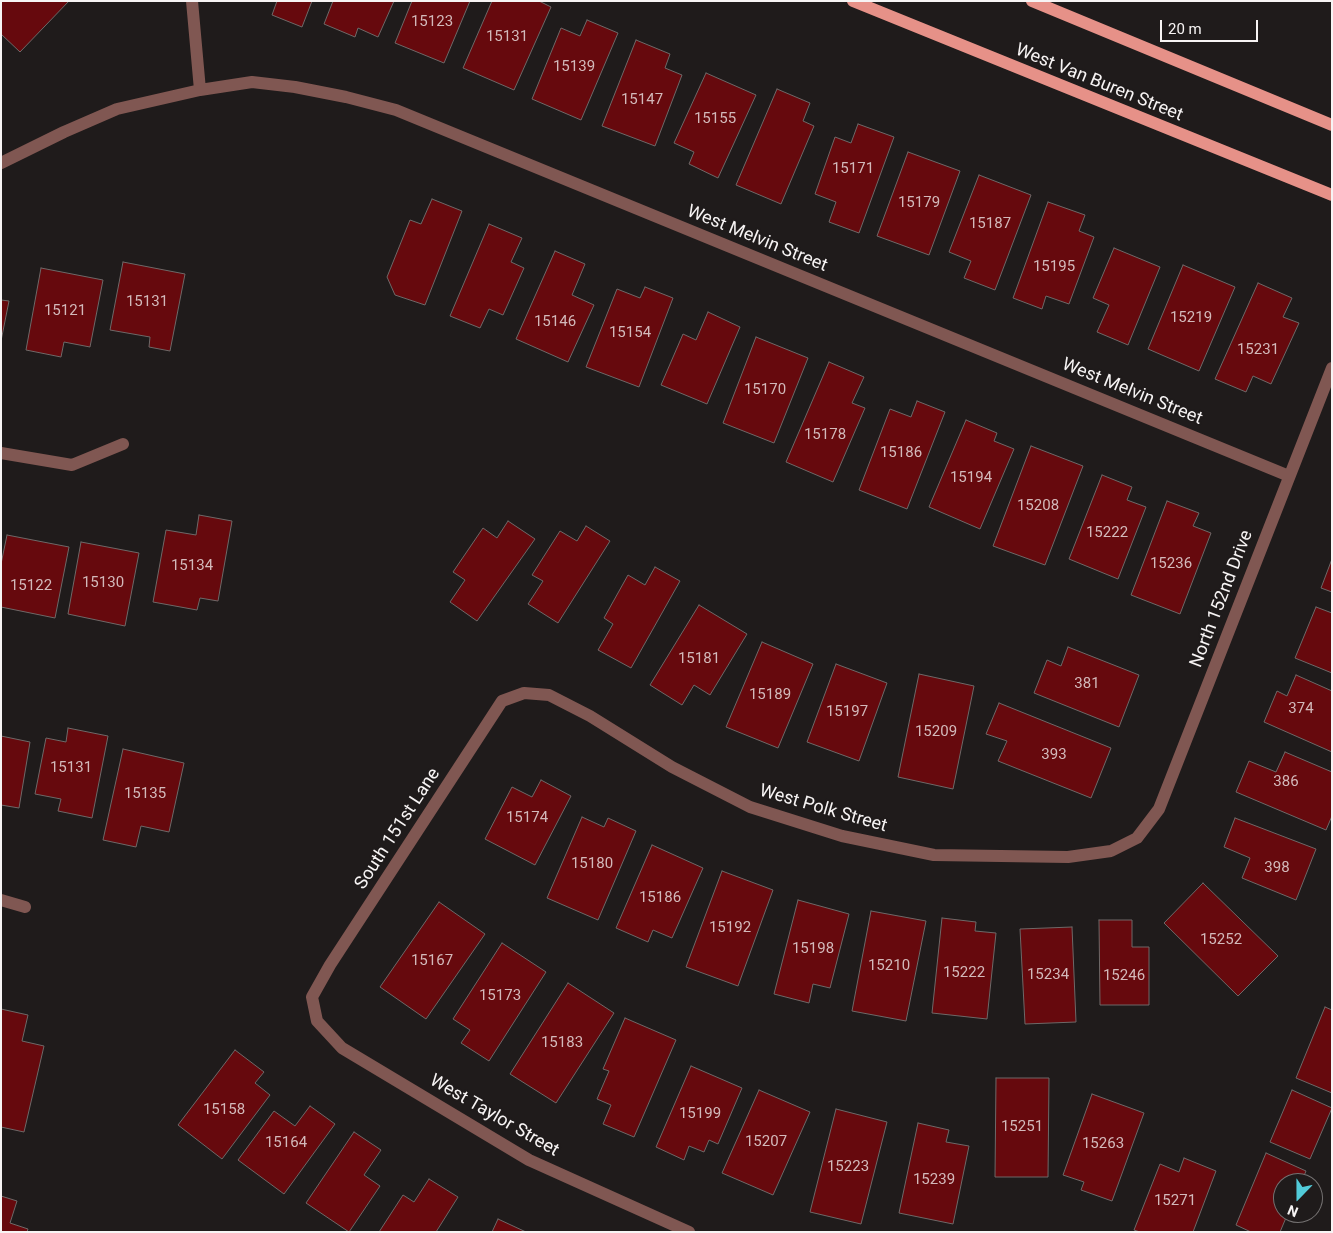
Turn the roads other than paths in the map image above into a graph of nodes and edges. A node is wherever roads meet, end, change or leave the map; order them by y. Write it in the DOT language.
graph roads {
  1 [pos="192,1"];
  2 [pos="853,1"];
  3 [pos="1032,1"];
  4 [pos="200,90"];
  5 [pos="1332,124"];
  6 [pos="4,157"];
  7 [pos="1332,195"];
  8 [pos="1332,368"];
  9 [pos="123,444"];
  10 [pos="1,453"];
  11 [pos="1289,476"];
  12 [pos="524,693"];
  13 [pos="1137,838"];
  14 [pos="1,900"];
  15 [pos="25,907"];
  16 [pos="312,997"];
  17 [pos="680,1230"];
  1 -- 4 [label="street"];
  2 -- 7 [label="main road, West Van Buren Street"];
  3 -- 5 [label="main road"];
  4 -- 6 [label="street, West Melvin Street"];
  4 -- 11 [label="street, West Melvin Street"];
  8 -- 11 [label="street, North 152nd Drive"];
  9 -- 10 [label="street"];
  11 -- 13 [label="street, North 152nd Drive"];
  12 -- 13 [label="street, West Polk Street"];
  12 -- 16 [label="street, South 151st Lane"];
  14 -- 15 [label="street"];
  16 -- 17 [label="street, West Taylor Street"];
}
